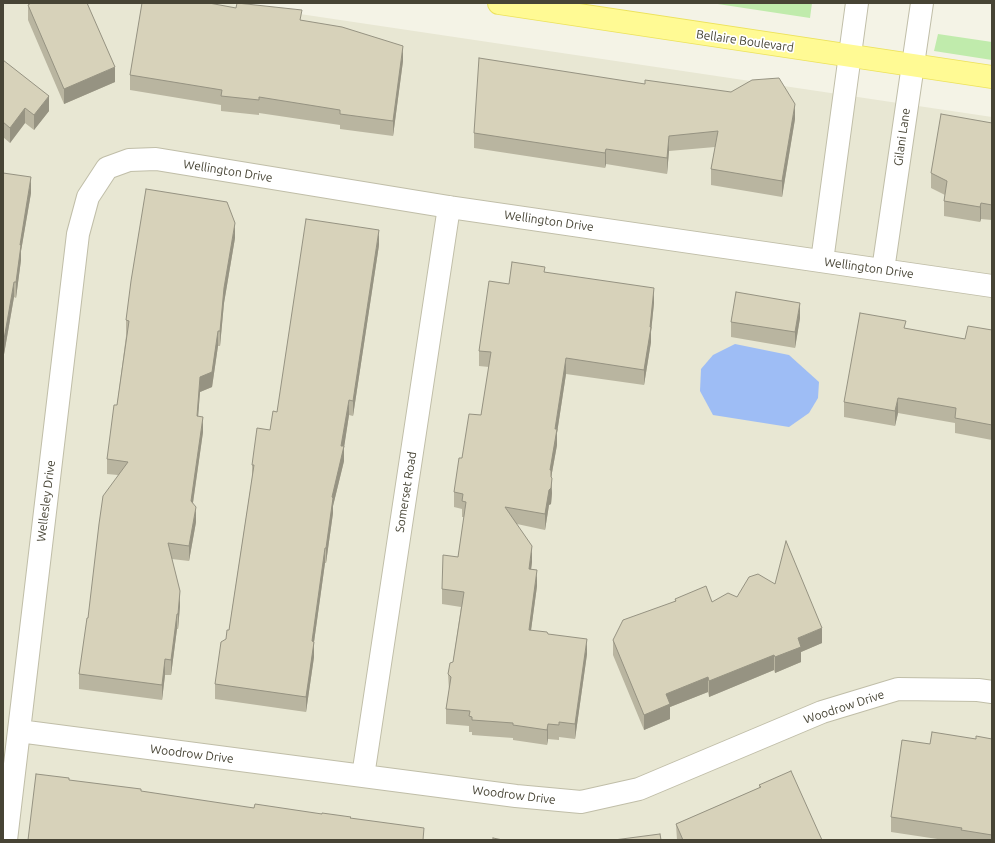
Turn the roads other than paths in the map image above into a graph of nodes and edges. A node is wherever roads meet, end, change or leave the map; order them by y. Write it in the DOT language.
graph roads {
  1 [pos="499,3"];
  2 [pos="857,3"];
  3 [pos="922,3"];
  4 [pos="849,56"];
  5 [pos="912,66"];
  6 [pos="992,77"];
  7 [pos="107,168"];
  8 [pos="449,207"];
  9 [pos="822,261"];
  10 [pos="883,270"];
  11 [pos="992,286"];
  12 [pos="992,692"];
  13 [pos="19,731"];
  14 [pos="363,776"];
  15 [pos="6,840"];
  1 -- 4 [label="main road, Bellaire Boulevard"];
  2 -- 4 [label="street"];
  3 -- 5 [label="street, Gilani Lane"];
  4 -- 5 [label="main road, Bellaire Boulevard"];
  4 -- 9 [label="street"];
  5 -- 6 [label="main road, Bellaire Boulevard"];
  5 -- 10 [label="street, Gilani Lane"];
  7 -- 8 [label="street, Wellington Drive"];
  7 -- 13 [label="street, Wellesley Drive"];
  8 -- 9 [label="street, Wellington Drive"];
  8 -- 14 [label="street, Somerset Road"];
  9 -- 10 [label="street, Wellington Drive"];
  10 -- 11 [label="street, Wellington Drive"];
  12 -- 14 [label="street, Woodrow Drive"];
  13 -- 14 [label="street, Woodrow Drive"];
  13 -- 15 [label="street, Wellesley Drive"];
}
